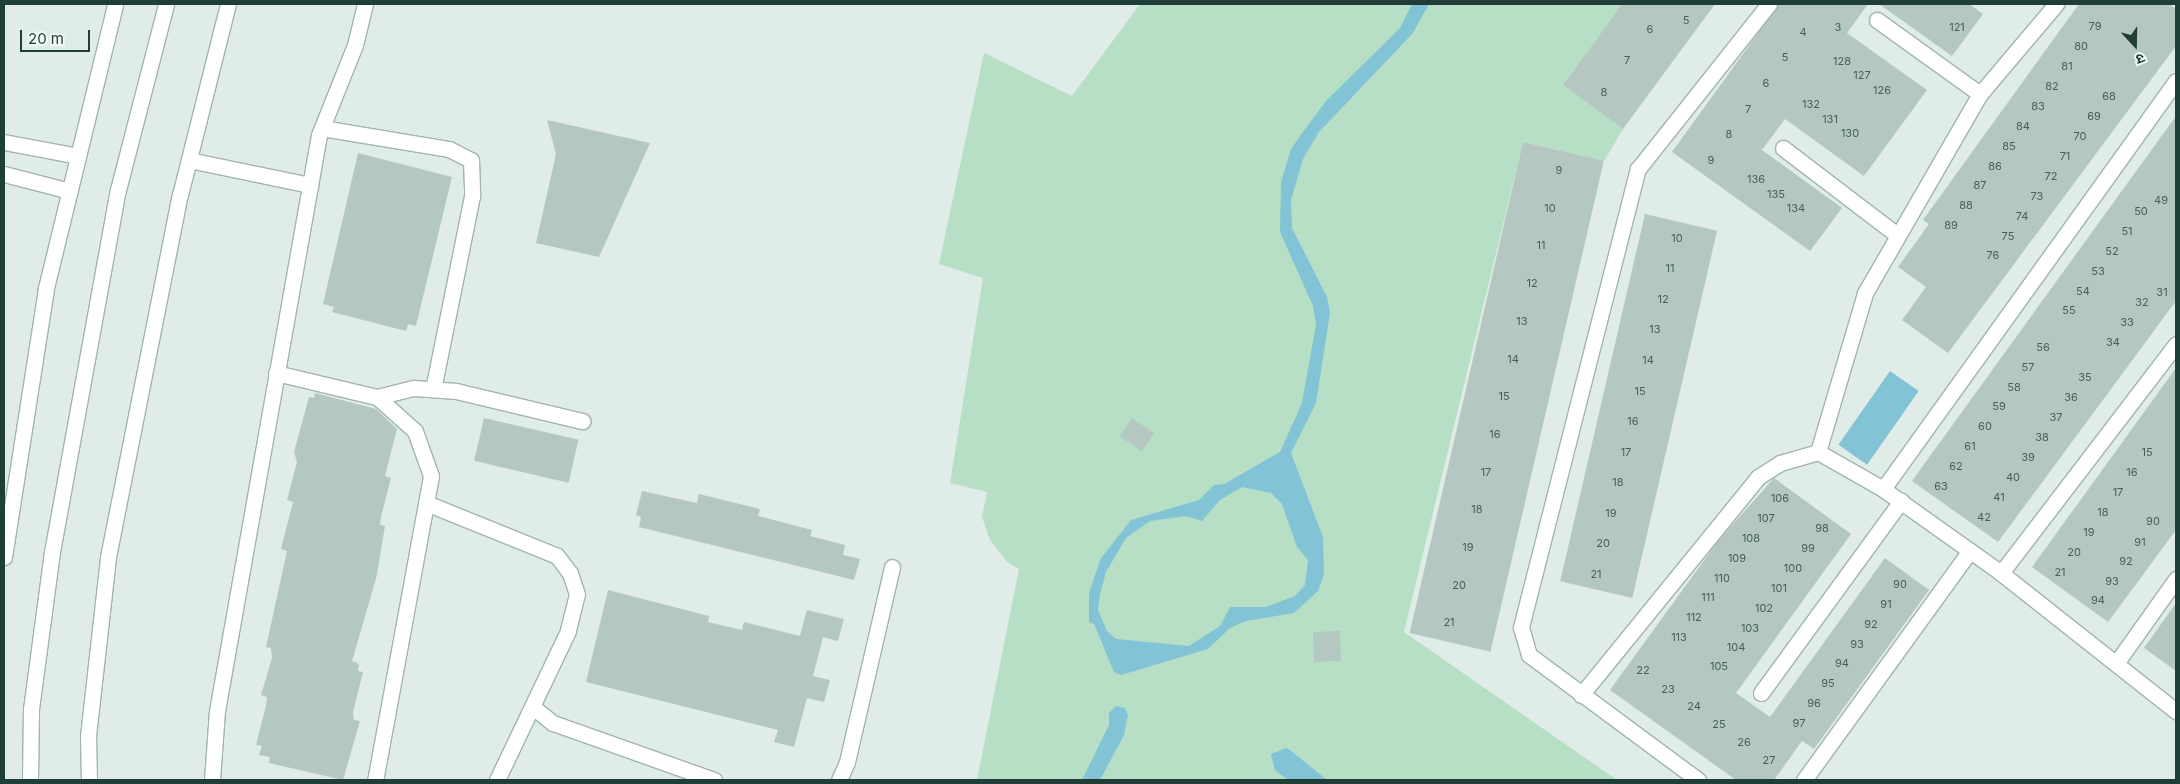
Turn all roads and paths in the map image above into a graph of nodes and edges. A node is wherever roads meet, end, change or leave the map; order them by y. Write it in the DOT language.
graph roads {
  1 [pos="115,4"];
  2 [pos="166,4"];
  3 [pos="228,4"];
  4 [pos="366,4"];
  5 [pos="1768,4"];
  6 [pos="2056,4"];
  7 [pos="1877,20"];
  8 [pos="2176,81"];
  9 [pos="1980,94"];
  10 [pos="322,128"];
  11 [pos="4,142"];
  12 [pos="1783,148"];
  13 [pos="78,156"];
  14 [pos="189,160"];
  15 [pos="4,174"];
  16 [pos="310,185"];
  17 [pos="70,190"];
  18 [pos="1897,234"];
  19 [pos="2176,344"];
  20 [pos="276,373"];
  21 [pos="433,389"];
  22 [pos="377,397"];
  23 [pos="582,421"];
  24 [pos="1818,452"];
  25 [pos="1884,489"];
  26 [pos="1900,501"];
  27 [pos="426,503"];
  28 [pos="1970,551"];
  29 [pos="4,557"];
  30 [pos="892,567"];
  31 [pos="2001,573"];
  32 [pos="2176,579"];
  33 [pos="2117,662"];
  34 [pos="1762,693"];
  35 [pos="1581,695"];
  36 [pos="533,707"];
  37 [pos="2176,711"];
  38 [pos="30,780"];
  39 [pos="89,780"];
  40 [pos="212,780"];
  41 [pos="375,780"];
  42 [pos="497,780"];
  43 [pos="714,780"];
  44 [pos="839,780"];
  45 [pos="1698,780"];
  46 [pos="1804,780"];
  1 -- 13 [label="street"];
  2 -- 38 [label="street"];
  3 -- 14 [label="street"];
  4 -- 10 [label="street"];
  5 -- 35 [label="street"];
  6 -- 9 [label="street"];
  7 -- 9 [label="street"];
  8 -- 25 [label="street"];
  9 -- 18 [label="street"];
  10 -- 16 [label="street"];
  10 -- 21 [label="street"];
  11 -- 13 [label="street"];
  12 -- 18 [label="street"];
  13 -- 17 [label="street"];
  14 -- 16 [label="street"];
  14 -- 39 [label="street"];
  15 -- 17 [label="street"];
  16 -- 20 [label="street"];
  17 -- 29 [label="street"];
  18 -- 24 [label="street"];
  19 -- 31 [label="street"];
  20 -- 22 [label="street"];
  20 -- 40 [label="street"];
  21 -- 22 [label="street"];
  21 -- 23 [label="street"];
  22 -- 27 [label="street"];
  24 -- 25 [label="street"];
  24 -- 35 [label="street"];
  25 -- 26 [label="street"];
  26 -- 28 [label="street"];
  26 -- 34 [label="street"];
  27 -- 36 [label="street"];
  27 -- 41 [label="street"];
  28 -- 31 [label="street"];
  28 -- 46 [label="street"];
  30 -- 44 [label="street"];
  31 -- 33 [label="street"];
  32 -- 33 [label="street"];
  33 -- 37 [label="street"];
  35 -- 45 [label="street"];
  36 -- 42 [label="street"];
  36 -- 43 [label="street"];
}
